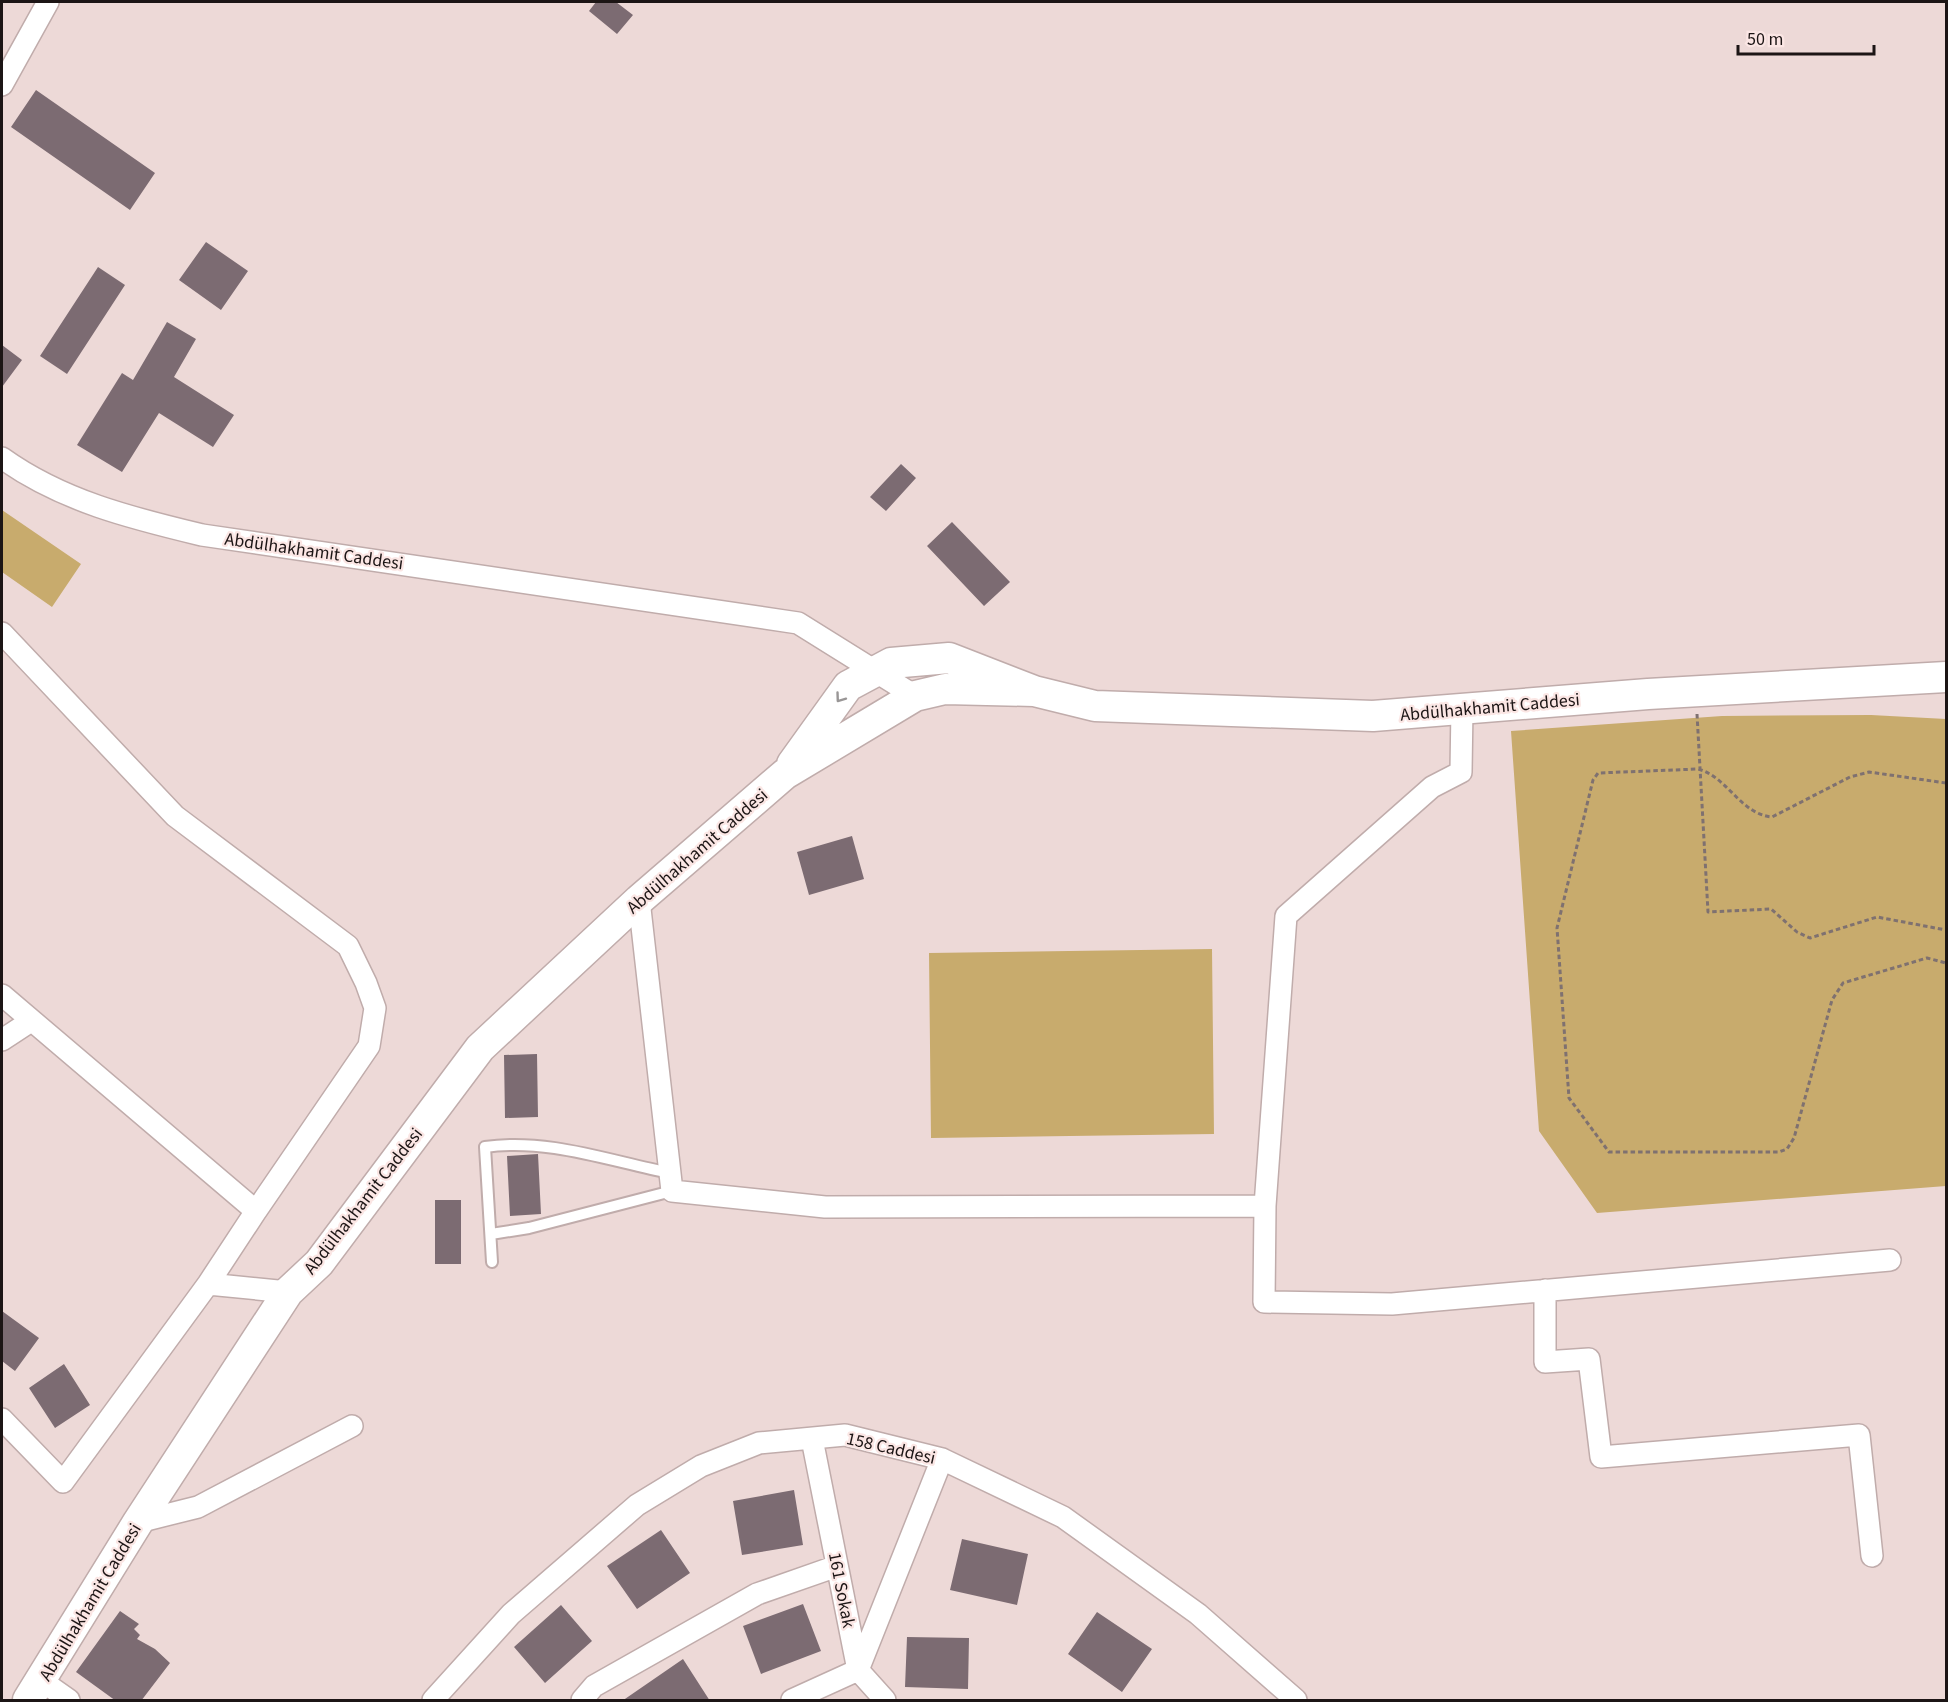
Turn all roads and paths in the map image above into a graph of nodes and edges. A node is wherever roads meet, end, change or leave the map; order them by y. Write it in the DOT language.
graph roads {
  1 [pos="48,2"];
  2 [pos="2,85"];
  3 [pos="2,458"];
  4 [pos="2,633"];
  5 [pos="949,658"];
  6 [pos="877,670"];
  7 [pos="1947,677"];
  8 [pos="945,689"];
  9 [pos="1034,691"];
  10 [pos="915,696"];
  11 [pos="1462,708"];
  12 [pos="1697,711"];
  13 [pos="1698,769"];
  14 [pos="785,774"];
  15 [pos="1947,783"];
  16 [pos="639,900"];
  17 [pos="1947,930"];
  18 [pos="1947,963"];
  19 [pos="2,995"];
  20 [pos="31,1021"];
  21 [pos="2,1040"];
  22 [pos="671,1182"];
  23 [pos="1265,1206"];
  24 [pos="256,1211"];
  25 [pos="491,1233"];
  26 [pos="1890,1260"];
  27 [pos="492,1262"];
  28 [pos="208,1284"];
  29 [pos="1545,1290"];
  30 [pos="288,1292"];
  31 [pos="2,1419"];
  32 [pos="352,1426"];
  33 [pos="812,1439"];
  34 [pos="942,1459"];
  35 [pos="138,1522"];
  36 [pos="1872,1556"];
  37 [pos="837,1566"];
  38 [pos="858,1670"];
  39 [pos="35,1691"];
  40 [pos="69,1701"];
  41 [pos="433,1701"];
  42 [pos="582,1701"];
  43 [pos="792,1701"];
  44 [pos="885,1701"];
  45 [pos="1296,1701"];
  1 -- 2 [label="street"];
  3 -- 6 [label="street, Abdülhakhamit Caddesi"];
  4 -- 24 [label="street"];
  5 -- 6 [label="main road, Abdülhakhamit Caddesi"];
  5 -- 8 [label="street"];
  5 -- 9 [label="main road, Abdülhakhamit Caddesi"];
  6 -- 10 [label="street, Abdülhakhamit Caddesi"];
  6 -- 14 [label="main road, Abdülhakhamit Caddesi, one-way"];
  7 -- 11 [label="main road, Abdülhakhamit Caddesi"];
  8 -- 9 [label="main road, Abdülhakhamit Caddesi"];
  8 -- 10 [label="main road, Abdülhakhamit Caddesi"];
  9 -- 11 [label="main road, Abdülhakhamit Caddesi"];
  10 -- 14 [label="main road, Abdülhakhamit Caddesi"];
  11 -- 23 [label="street"];
  12 -- 13 [label="path"];
  13 -- 15 [label="path"];
  13 -- 17 [label="path"];
  13 -- 18 [label="path"];
  14 -- 16 [label="main road, Abdülhakhamit Caddesi"];
  16 -- 22 [label="street"];
  16 -- 30 [label="main road, Abdülhakhamit Caddesi"];
  19 -- 20 [label="street"];
  20 -- 21 [label="street"];
  20 -- 24 [label="street"];
  22 -- 23 [label="street"];
  22 -- 25 [label="lane"];
  22 -- 25 [label="lane"];
  23 -- 29 [label="street"];
  24 -- 28 [label="street"];
  25 -- 27 [label="lane"];
  26 -- 29 [label="street"];
  28 -- 30 [label="street"];
  28 -- 31 [label="street"];
  29 -- 36 [label="street"];
  30 -- 35 [label="main road, Abdülhakhamit Caddesi"];
  32 -- 35 [label="street"];
  33 -- 34 [label="street, 158 Caddesi"];
  33 -- 37 [label="street, 161 Sokak"];
  33 -- 41 [label="street, 158 Caddesi"];
  34 -- 38 [label="street"];
  34 -- 45 [label="street, 158 Caddesi"];
  35 -- 39 [label="main road, Abdülhakhamit Caddesi"];
  37 -- 38 [label="street, 161 Sokak"];
  37 -- 42 [label="street"];
  38 -- 43 [label="street"];
  38 -- 44 [label="street"];
  39 -- 40 [label="street"];
}
